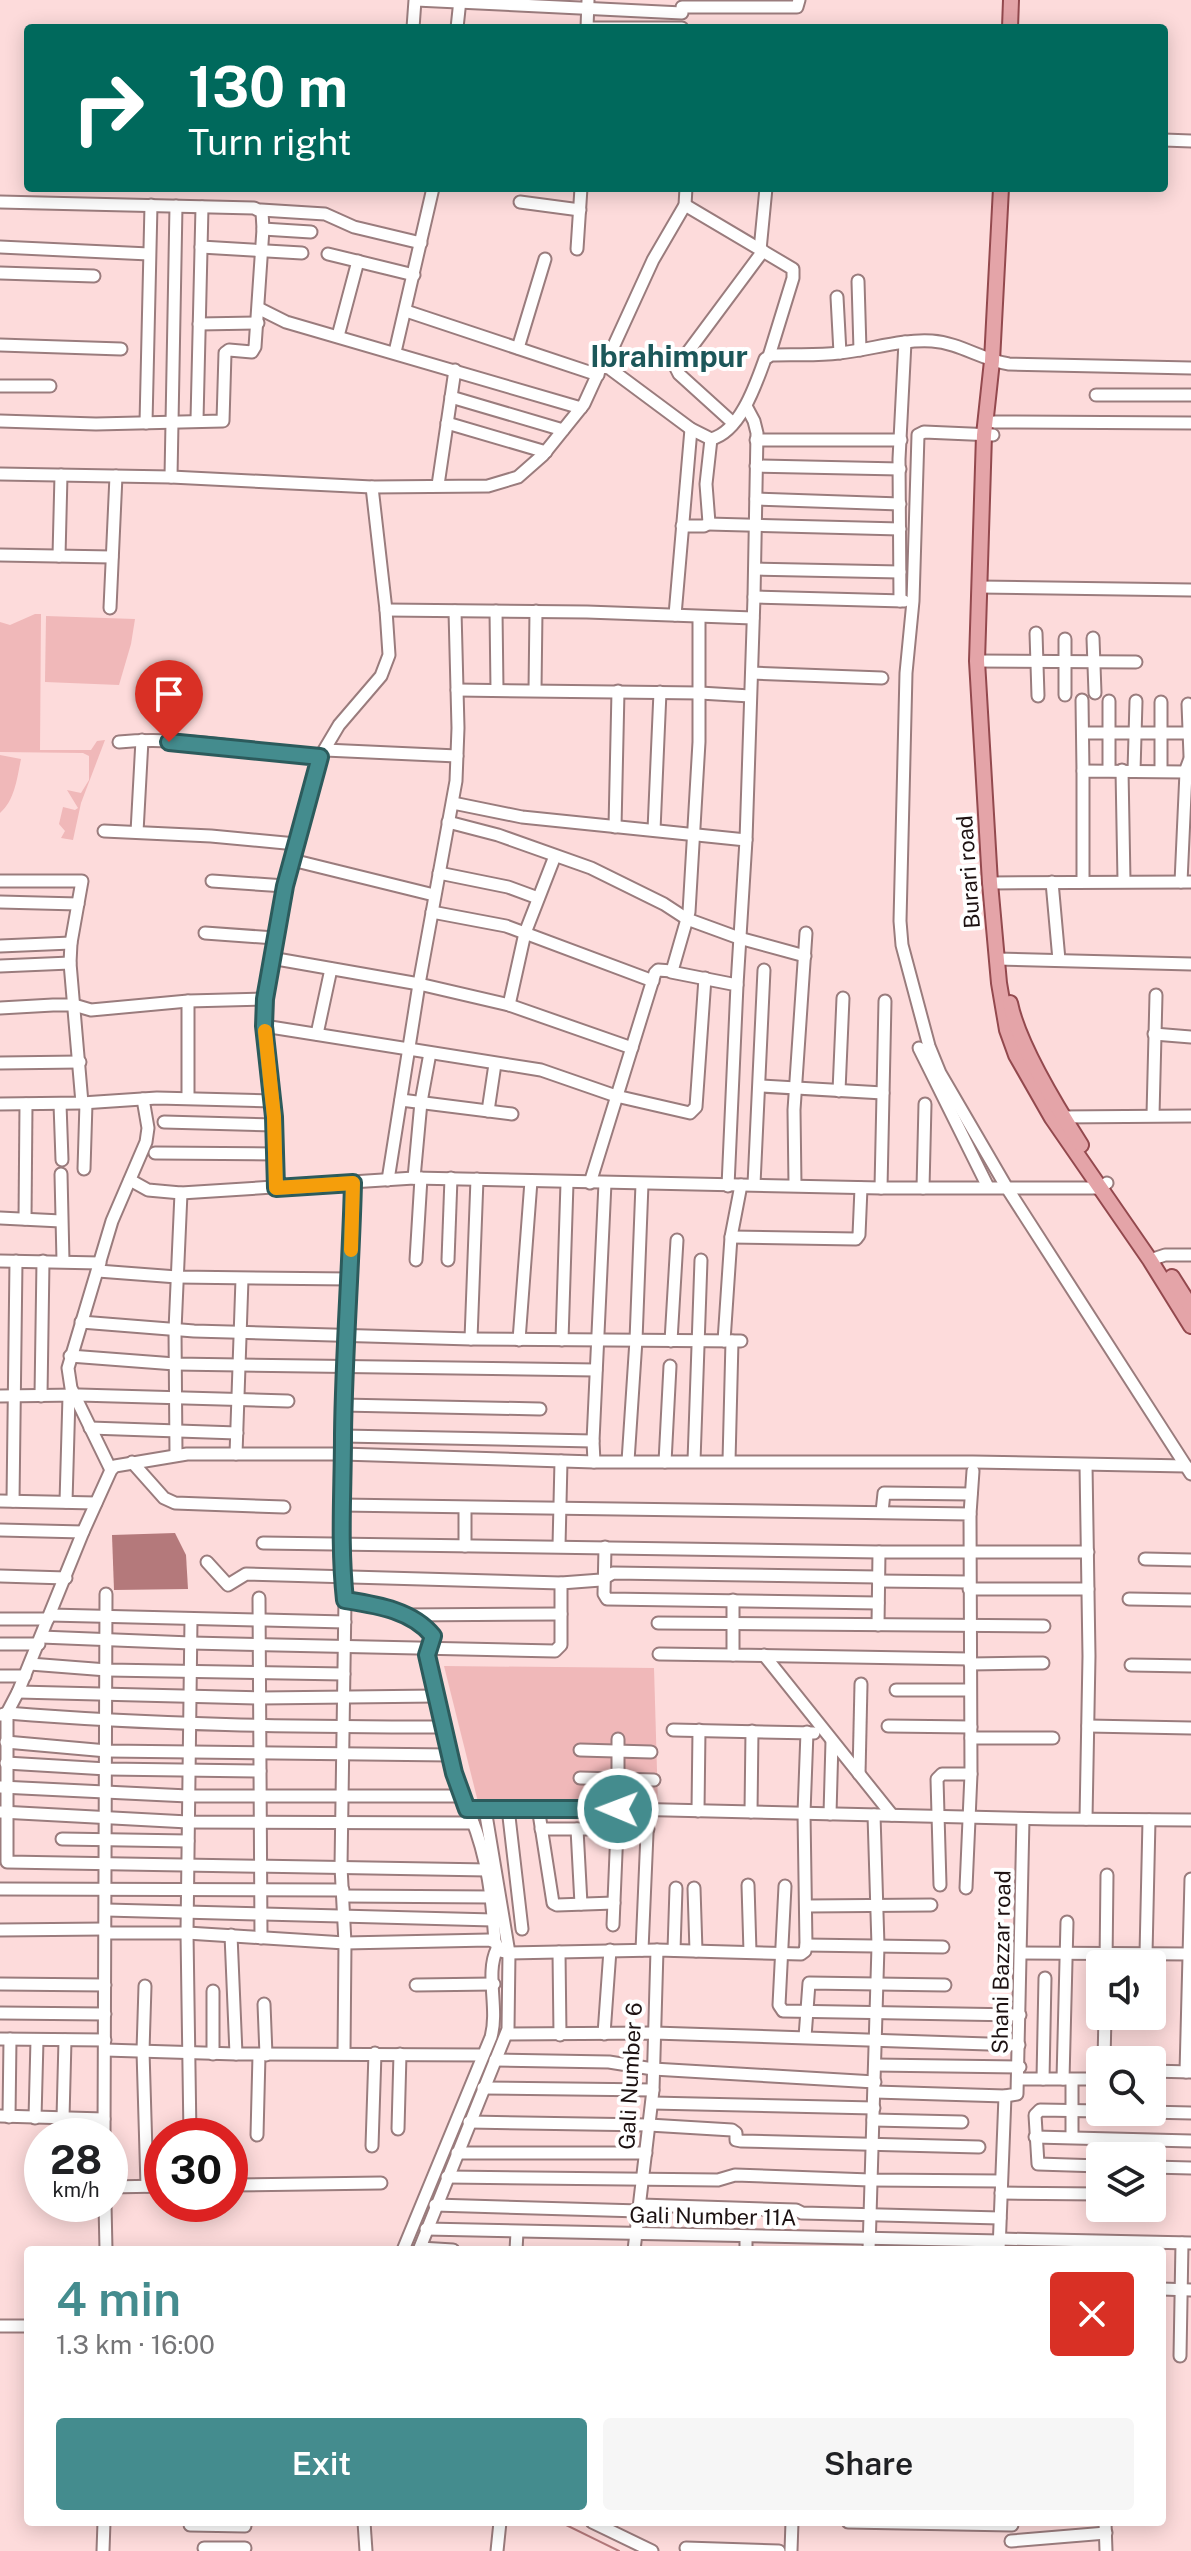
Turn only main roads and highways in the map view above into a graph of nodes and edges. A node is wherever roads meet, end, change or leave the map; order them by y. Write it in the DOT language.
graph roads {
  1 [pos="1011,0"];
  2 [pos="1020,0"];
  3 [pos="1010,24"];
  4 [pos="1018,24"];
  5 [pos="1001,192"];
  6 [pos="1007,192"];
  7 [pos="996,362"];
  8 [pos="1154,1258"];
  9 [pos="1190,1303"];
  10 [pos="1191,1326"];
  1 -- 3 [label="main road"];
  2 -- 4 [label="main road"];
  5 -- 7 [label="main road"];
  6 -- 7 [label="main road"];
  7 -- 8 [label="main road, Burari road"];
  8 -- 9 [label="main road, Burari road"];
  8 -- 10 [label="main road, Burari road"];
}
